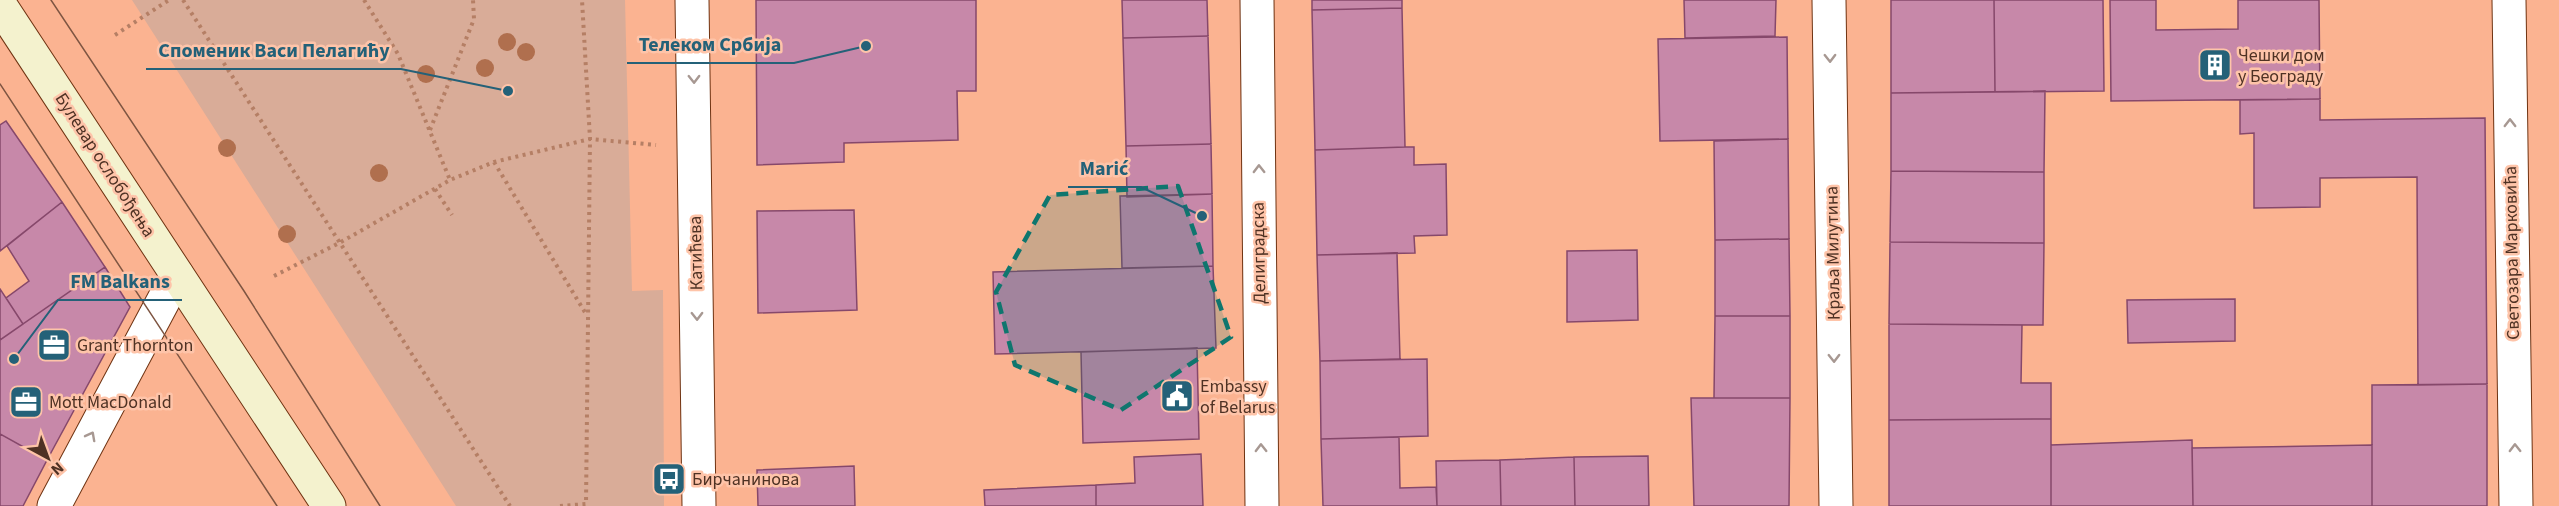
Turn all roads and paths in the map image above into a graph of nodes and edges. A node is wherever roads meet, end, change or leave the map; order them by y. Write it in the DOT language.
graph roads {
  1 [pos="170,0"];
  2 [pos="183,0"];
  3 [pos="364,0"];
  4 [pos="473,0"];
  5 [pos="582,0"];
  6 [pos="693,0"];
  7 [pos="1257,0"];
  8 [pos="1829,0"];
  9 [pos="2509,0"];
  10 [pos="0,5"];
  11 [pos="116,35"];
  12 [pos="430,130"];
  13 [pos="590,139"];
  14 [pos="666,146"];
  15 [pos="495,162"];
  16 [pos="450,180"];
  17 [pos="435,189"];
  18 [pos="452,215"];
  19 [pos="341,242"];
  20 [pos="177,274"];
  21 [pos="274,276"];
  22 [pos="587,315"];
  23 [pos="588,505"];
  24 [pos="54,506"];
  25 [pos="329,506"];
  26 [pos="510,506"];
  27 [pos="560,506"];
  28 [pos="699,506"];
  29 [pos="1262,506"];
  30 [pos="1836,506"];
  31 [pos="2516,506"];
  1 -- 11 [label="path"];
  2 -- 19 [label="path"];
  3 -- 12 [label="path"];
  4 -- 12 [label="path"];
  5 -- 13 [label="path"];
  6 -- 28 [label="street, Катићева, one-way"];
  29 -- 7 [label="street, Делиградска, one-way"];
  8 -- 30 [label="street, Краља Милутина, one-way"];
  31 -- 9 [label="street, Светозара Марковића, one-way"];
  10 -- 20 [label="main road, Булевар ослобођења"];
  12 -- 16 [label="path"];
  13 -- 14 [label="path"];
  13 -- 15 [label="path"];
  13 -- 22 [label="path"];
  15 -- 16 [label="path"];
  15 -- 22 [label="path"];
  16 -- 17 [label="path"];
  17 -- 18 [label="path"];
  17 -- 19 [label="path"];
  19 -- 21 [label="path"];
  19 -- 26 [label="path"];
  24 -- 20 [label="street, one-way"];
  20 -- 25 [label="main road, Булевар ослобођења"];
  22 -- 23 [label="path"];
  23 -- 27 [label="path"];
}
